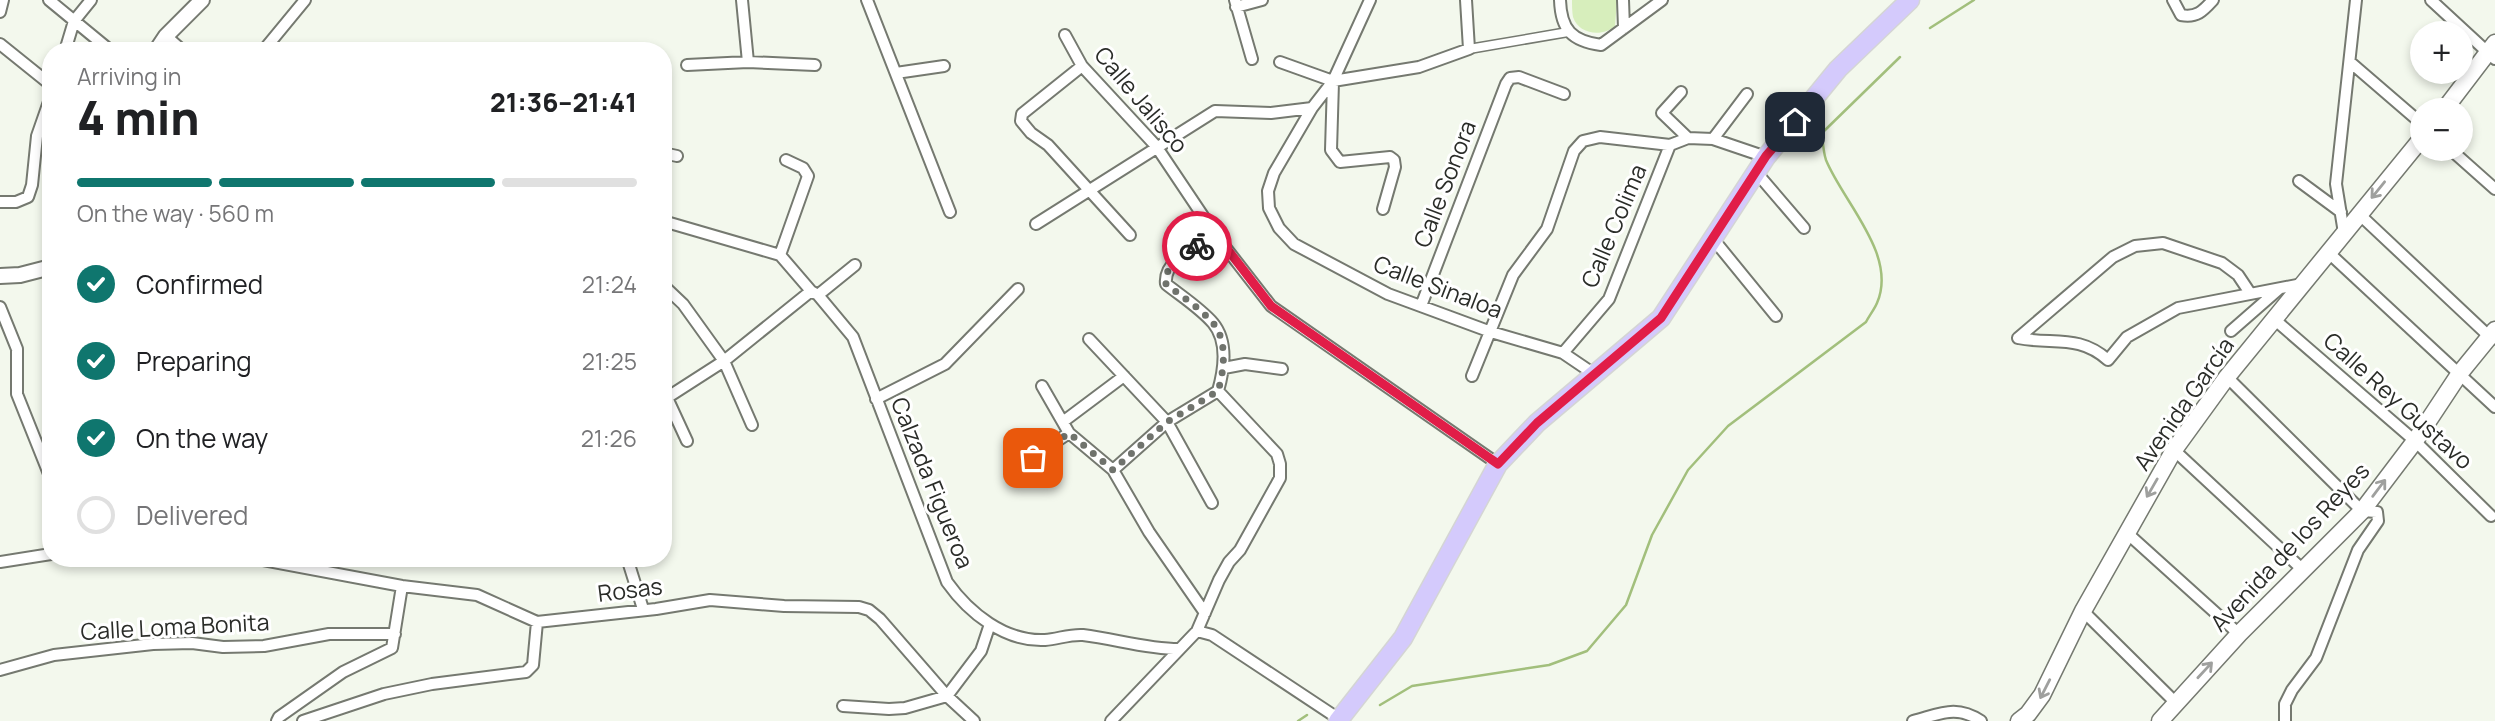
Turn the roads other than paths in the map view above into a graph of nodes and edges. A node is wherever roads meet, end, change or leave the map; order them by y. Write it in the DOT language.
graph roads {
  1 [pos="3,0"];
  2 [pos="49,0"];
  3 [pos="91,0"];
  4 [pos="202,0"];
  5 [pos="305,0"];
  6 [pos="742,0"];
  7 [pos="867,0"];
  8 [pos="873,0"];
  9 [pos="1262,0"];
  10 [pos="1370,0"];
  11 [pos="1466,0"];
  12 [pos="1560,0"];
  13 [pos="1623,0"];
  14 [pos="1662,0"];
  15 [pos="1910,0"];
  16 [pos="2173,0"];
  17 [pos="2213,0"];
  18 [pos="2356,0"];
  19 [pos="2431,0"];
  20 [pos="1235,4"];
  21 [pos="0,12"];
  22 [pos="74,21"];
  23 [pos="1623,29"];
  24 [pos="1568,32"];
  25 [pos="1065,35"];
  26 [pos="166,36"];
  27 [pos="68,42"];
  28 [pos="100,42"];
  29 [pos="162,42"];
  30 [pos="173,42"];
  31 [pos="270,42"];
  32 [pos="0,44"];
  33 [pos="1469,50"];
  34 [pos="2493,52"];
  35 [pos="1252,59"];
  36 [pos="748,62"];
  37 [pos="1280,62"];
  38 [pos="2350,62"];
  39 [pos="687,65"];
  40 [pos="815,65"];
  41 [pos="944,66"];
  42 [pos="1082,66"];
  43 [pos="896,73"];
  44 [pos="42,79"];
  45 [pos="1333,81"];
  46 [pos="1681,92"];
  47 [pos="1564,94"];
  48 [pos="1747,94"];
  49 [pos="2454,98"];
  50 [pos="1312,108"];
  51 [pos="2410,114"];
  52 [pos="42,122"];
  53 [pos="1688,138"];
  54 [pos="1713,139"];
  55 [pos="1671,145"];
  56 [pos="1157,146"];
  57 [pos="2410,152"];
  58 [pos="672,155"];
  59 [pos="677,156"];
  60 [pos="786,160"];
  61 [pos="2464,161"];
  62 [pos="1761,164"];
  63 [pos="2299,181"];
  64 [pos="2495,189"];
  65 [pos="1087,190"];
  66 [pos="0,202"];
  67 [pos="1383,209"];
  68 [pos="950,212"];
  69 [pos="2341,212"];
  70 [pos="2359,214"];
  71 [pos="672,224"];
  72 [pos="1036,224"];
  73 [pos="1804,228"];
  74 [pos="1215,233"];
  75 [pos="2344,233"];
  76 [pos="1130,234"];
  77 [pos="1714,240"];
  78 [pos="2329,253"];
  79 [pos="780,255"];
  80 [pos="855,265"];
  81 [pos="42,269"];
  82 [pos="0,276"];
  83 [pos="2302,284"];
  84 [pos="1017,289"];
  85 [pos="2279,289"];
  86 [pos="815,293"];
  87 [pos="2250,293"];
  88 [pos="672,294"];
  89 [pos="1421,306"];
  90 [pos="0,307"];
  91 [pos="1776,316"];
  92 [pos="2274,319"];
  93 [pos="2231,331"];
  94 [pos="1490,332"];
  95 [pos="2493,336"];
  96 [pos="1089,339"];
  97 [pos="1563,353"];
  98 [pos="724,361"];
  99 [pos="1224,368"];
  100 [pos="1282,369"];
  101 [pos="2460,373"];
  102 [pos="1594,374"];
  103 [pos="1124,376"];
  104 [pos="1472,376"];
  105 [pos="2227,377"];
  106 [pos="1042,386"];
  107 [pos="672,389"];
  108 [pos="1218,391"];
  109 [pos="876,399"];
  110 [pos="2495,407"];
  111 [pos="672,409"];
  112 [pos="1064,421"];
  113 [pos="1167,422"];
  114 [pos="752,425"];
  115 [pos="1069,433"];
  116 [pos="2415,441"];
  117 [pos="687,442"];
  118 [pos="2174,450"];
  119 [pos="42,456"];
  120 [pos="1024,463"];
  121 [pos="1498,464"];
  122 [pos="1113,470"];
  123 [pos="1212,503"];
  124 [pos="2370,511"];
  125 [pos="2491,516"];
  126 [pos="2127,533"];
  127 [pos="42,555"];
  128 [pos="0,562"];
  129 [pos="300,567"];
  130 [pos="630,567"];
  131 [pos="2303,570"];
  132 [pos="402,586"];
  133 [pos="643,609"];
  134 [pos="2083,611"];
  135 [pos="1205,612"];
  136 [pos="537,622"];
  137 [pos="990,624"];
  138 [pos="1197,631"];
  139 [pos="395,634"];
  140 [pos="2239,634"];
  141 [pos="1179,649"];
  142 [pos="0,670"];
  143 [pos="947,696"];
  144 [pos="2175,702"];
  145 [pos="843,706"];
  146 [pos="275,720"];
  147 [pos="1338,720"];
  148 [pos="303,721"];
  149 [pos="974,721"];
  150 [pos="1111,721"];
  151 [pos="1913,721"];
  152 [pos="1981,721"];
  153 [pos="2019,721"];
  154 [pos="2160,721"];
  155 [pos="2286,721"];
  1 -- 21 [label="street"];
  2 -- 22 [label="street"];
  3 -- 22 [label="street"];
  4 -- 26 [label="street"];
  5 -- 31 [label="street"];
  6 -- 36 [label="street"];
  7 -- 8 [label="street"];
  7 -- 43 [label="street"];
  9 -- 20 [label="street"];
  10 -- 45 [label="street, Calle Sinaloa"];
  11 -- 33 [label="street"];
  12 -- 24 [label="street"];
  13 -- 23 [label="street"];
  14 -- 23 [label="street"];
  15 -- 62 [label="main road"];
  16 -- 17 [label="street"];
  18 -- 38 [label="street"];
  19 -- 34 [label="street"];
  20 -- 35 [label="street"];
  22 -- 27 [label="street"];
  22 -- 28 [label="street"];
  23 -- 24 [label="street"];
  24 -- 33 [label="street"];
  25 -- 42 [label="street, Calle Jalisco"];
  26 -- 29 [label="street"];
  26 -- 30 [label="street"];
  32 -- 44 [label="street"];
  33 -- 45 [label="street"];
  34 -- 49 [label="main road"];
  36 -- 39 [label="street"];
  36 -- 40 [label="street"];
  37 -- 45 [label="street"];
  38 -- 51 [label="street"];
  38 -- 69 [label="street"];
  41 -- 43 [label="street"];
  42 -- 56 [label="street, Calle Jalisco"];
  42 -- 65 [label="street"];
  43 -- 68 [label="street"];
  45 -- 50 [label="street, Calle Sinaloa"];
  45 -- 67 [label="street"];
  46 -- 53 [label="street"];
  47 -- 89 [label="street, Calle Sonora"];
  48 -- 54 [label="street"];
  50 -- 56 [label="street"];
  50 -- 89 [label="street, Calle Sinaloa"];
  52 -- 66 [label="street"];
  53 -- 54 [label="street"];
  53 -- 55 [label="street"];
  54 -- 62 [label="street"];
  55 -- 94 [label="street"];
  55 -- 97 [label="street, Calle Colima"];
  56 -- 65 [label="street"];
  56 -- 74 [label="street, Calle Jalisco"];
  57 -- 70 [label="main road, Avenida García, one-way"];
  58 -- 59 [label="street"];
  60 -- 79 [label="street"];
  61 -- 64 [label="street"];
  62 -- 73 [label="street"];
  62 -- 77 [label="main road"];
  63 -- 69 [label="street"];
  65 -- 72 [label="street"];
  65 -- 76 [label="street"];
  69 -- 75 [label="street"];
  70 -- 75 [label="main road, Avenida García"];
  70 -- 95 [label="street"];
  71 -- 79 [label="street"];
  74 -- 99 [label="street"];
  74 -- 121 [label="street, Calle Jalisco"];
  75 -- 78 [label="main road, Avenida García"];
  77 -- 91 [label="street"];
  77 -- 102 [label="main road"];
  78 -- 83 [label="main road, Avenida García"];
  78 -- 101 [label="street"];
  79 -- 86 [label="street, Calzada Figueroa"];
  80 -- 86 [label="street"];
  81 -- 82 [label="street"];
  83 -- 85 [label="street"];
  83 -- 92 [label="main road, Avenida García"];
  84 -- 109 [label="street"];
  85 -- 87 [label="street"];
  85 -- 93 [label="street"];
  86 -- 98 [label="street"];
  86 -- 109 [label="street, Calzada Figueroa"];
  87 -- 87 [label="street"];
  88 -- 98 [label="street"];
  89 -- 94 [label="street, Calle Sinaloa"];
  90 -- 119 [label="street"];
  92 -- 105 [label="main road, Avenida García"];
  92 -- 116 [label="street, Calle Rey Gustavo"];
  94 -- 97 [label="street, Calle Sinaloa"];
  94 -- 104 [label="street"];
  95 -- 101 [label="main road, Avenida de los Reyes"];
  96 -- 103 [label="street"];
  97 -- 102 [label="street, Calle Sinaloa"];
  98 -- 107 [label="street"];
  98 -- 114 [label="street"];
  99 -- 100 [label="street"];
  99 -- 108 [label="street"];
  101 -- 110 [label="street"];
  101 -- 116 [label="main road, Avenida de los Reyes"];
  102 -- 121 [label="main road"];
  103 -- 112 [label="street"];
  103 -- 113 [label="street"];
  105 -- 118 [label="main road, Avenida García"];
  105 -- 124 [label="street"];
  106 -- 112 [label="street"];
  108 -- 113 [label="street"];
  108 -- 135 [label="street"];
  109 -- 137 [label="street, Calzada Figueroa"];
  111 -- 117 [label="street"];
  112 -- 115 [label="street"];
  113 -- 122 [label="street"];
  113 -- 123 [label="street"];
  115 -- 120 [label="street"];
  115 -- 122 [label="street"];
  124 -- 116 [label="main road, Avenida de los Reyes, one-way"];
  116 -- 125 [label="street, Calle Rey Gustavo"];
  118 -- 126 [label="main road, Avenida García, one-way"];
  118 -- 131 [label="street"];
  121 -- 147 [label="main road"];
  122 -- 135 [label="street"];
  124 -- 131 [label="main road, Avenida de los Reyes"];
  124 -- 155 [label="street"];
  126 -- 134 [label="main road, Avenida García"];
  126 -- 140 [label="street"];
  127 -- 128 [label="street"];
  129 -- 132 [label="street"];
  130 -- 133 [label="street"];
  131 -- 140 [label="main road, Avenida de los Reyes"];
  132 -- 136 [label="street"];
  132 -- 139 [label="street"];
  133 -- 136 [label="street, Rosas"];
  133 -- 143 [label="street, Rosas"];
  134 -- 144 [label="street"];
  134 -- 153 [label="main road, Avenida García, one-way"];
  135 -- 138 [label="street"];
  136 -- 148 [label="street"];
  137 -- 141 [label="street, Calzada Figueroa"];
  137 -- 143 [label="street"];
  138 -- 141 [label="street"];
  138 -- 147 [label="street"];
  139 -- 142 [label="street, Calle Loma Bonita"];
  139 -- 146 [label="street"];
  144 -- 140 [label="main road, Avenida de los Reyes, one-way"];
  141 -- 150 [label="street"];
  143 -- 145 [label="street"];
  143 -- 149 [label="street, Rosas"];
  144 -- 154 [label="main road, Avenida de los Reyes"];
  151 -- 152 [label="street"];
}
